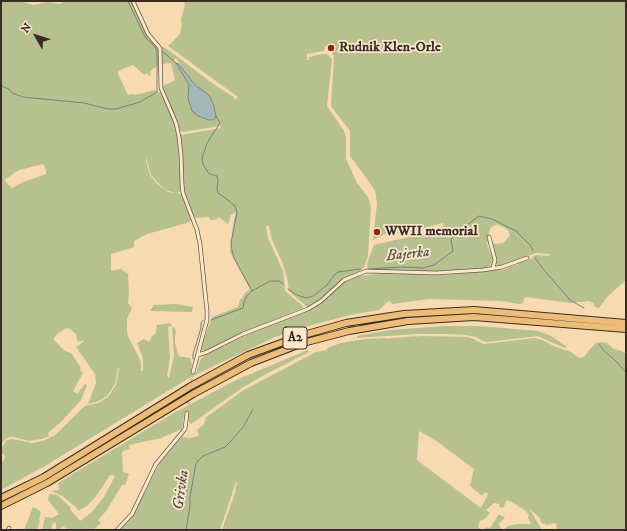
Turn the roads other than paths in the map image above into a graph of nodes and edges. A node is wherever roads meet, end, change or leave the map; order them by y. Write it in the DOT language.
graph roads {
  1 [pos="133,1"];
  2 [pos="489,237"];
  3 [pos="527,258"];
  4 [pos="493,268"];
  5 [pos="626,322"];
  6 [pos="626,330"];
  7 [pos="198,355"];
  8 [pos="194,372"];
  9 [pos="187,413"];
  10 [pos="1,498"];
  11 [pos="1,506"];
  12 [pos="118,530"];
  1 -- 7 [label="street"];
  2 -- 4 [label="street"];
  3 -- 4 [label="street"];
  4 -- 7 [label="street"];
  5 -- 10 [label="highway, A2"];
  6 -- 11 [label="highway, A2"];
  7 -- 8 [label="street"];
  9 -- 12 [label="street"];
}
